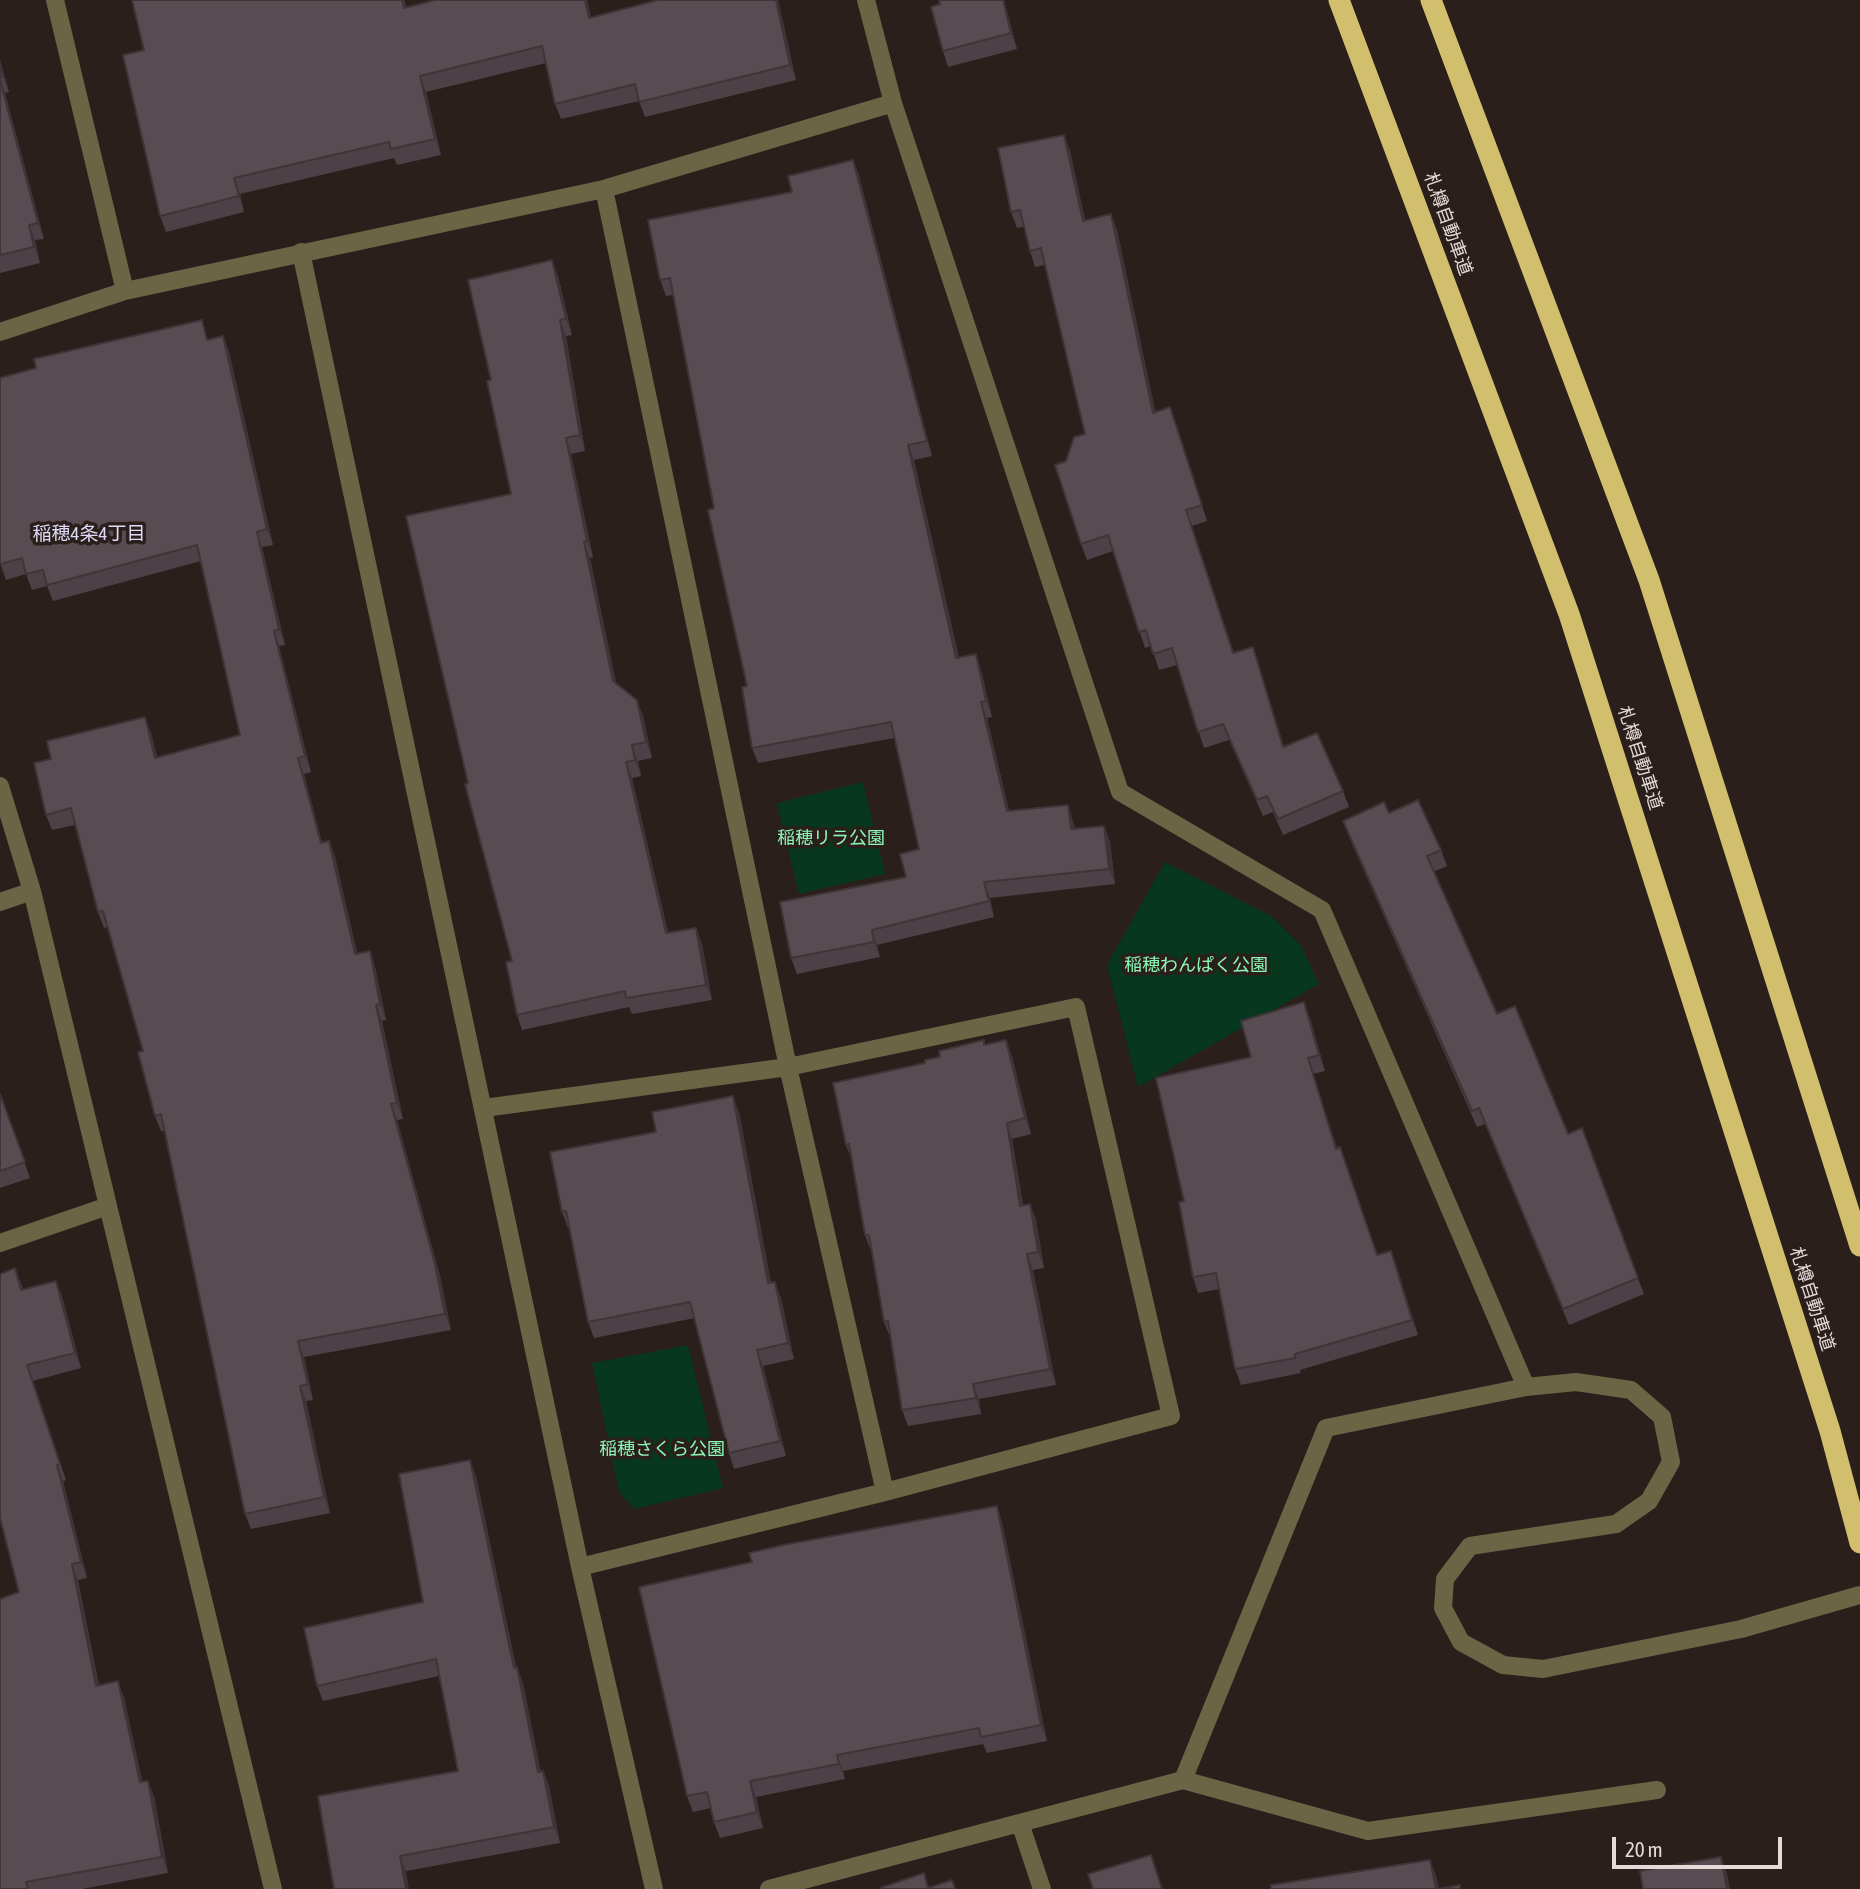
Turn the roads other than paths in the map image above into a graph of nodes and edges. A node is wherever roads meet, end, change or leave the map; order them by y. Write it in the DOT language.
graph roads {
  1 [pos="55,0"];
  2 [pos="866,0"];
  3 [pos="1339,0"];
  4 [pos="1431,0"];
  5 [pos="893,103"];
  6 [pos="604,189"];
  7 [pos="301,252"];
  8 [pos="125,291"];
  9 [pos="0,332"];
  10 [pos="0,786"];
  11 [pos="32,891"];
  12 [pos="0,902"];
  13 [pos="788,1067"];
  14 [pos="484,1108"];
  15 [pos="108,1206"];
  16 [pos="0,1243"];
  17 [pos="1860,1246"];
  18 [pos="1527,1387"];
  19 [pos="885,1492"];
  20 [pos="1860,1543"];
  21 [pos="580,1567"];
  22 [pos="1860,1595"];
  23 [pos="1183,1780"];
  24 [pos="1657,1790"];
  25 [pos="1020,1823"];
  26 [pos="273,1889"];
  27 [pos="654,1889"];
  28 [pos="769,1889"];
  29 [pos="1042,1889"];
  1 -- 8 [label="street"];
  2 -- 5 [label="street"];
  3 -- 20 [label="highway, 札樽自動車道"];
  4 -- 17 [label="highway"];
  5 -- 6 [label="street"];
  5 -- 18 [label="street"];
  6 -- 7 [label="street"];
  6 -- 13 [label="street"];
  7 -- 8 [label="street"];
  7 -- 14 [label="street"];
  8 -- 9 [label="street"];
  10 -- 11 [label="street"];
  11 -- 12 [label="street"];
  11 -- 15 [label="street"];
  13 -- 14 [label="street"];
  13 -- 19 [label="street"];
  13 -- 19 [label="street"];
  14 -- 21 [label="street"];
  15 -- 16 [label="street"];
  15 -- 26 [label="street"];
  18 -- 22 [label="street"];
  18 -- 23 [label="street"];
  19 -- 21 [label="street"];
  21 -- 27 [label="street"];
  23 -- 24 [label="street"];
  23 -- 25 [label="street"];
  25 -- 28 [label="street"];
  25 -- 29 [label="street"];
}
